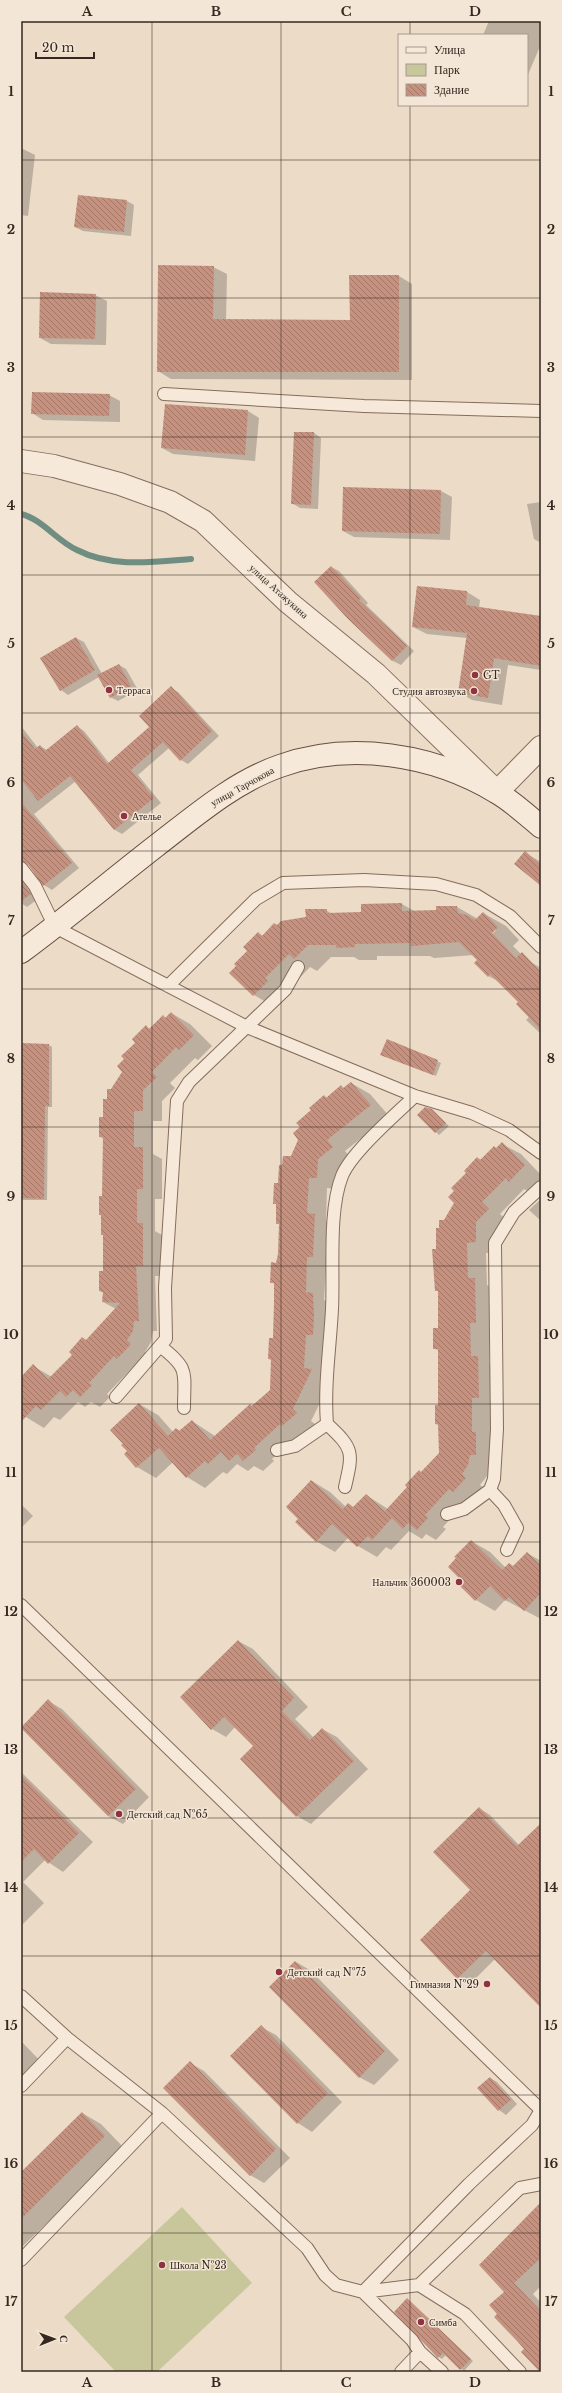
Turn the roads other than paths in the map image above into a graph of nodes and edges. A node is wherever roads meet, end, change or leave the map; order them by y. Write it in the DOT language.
graph roads {
  1 [pos="164,394"];
  2 [pos="541,410"];
  3 [pos="21,460"];
  4 [pos="536,756"];
  5 [pos="497,792"];
  6 [pos="536,817"];
  7 [pos="21,868"];
  8 [pos="55,927"];
  9 [pos="541,947"];
  10 [pos="21,952"];
  11 [pos="298,967"];
  12 [pos="168,986"];
  13 [pos="247,1027"];
  14 [pos="414,1096"];
  15 [pos="541,1153"];
  16 [pos="541,1187"];
  17 [pos="160,1346"];
  18 [pos="116,1397"];
  19 [pos="184,1408"];
  20 [pos="327,1424"];
  21 [pos="277,1450"];
  22 [pos="345,1487"];
  23 [pos="490,1490"];
  24 [pos="447,1514"];
  25 [pos="507,1550"];
  26 [pos="21,1605"];
  27 [pos="21,1996"];
  28 [pos="67,2038"];
  29 [pos="21,2086"];
  30 [pos="162,2113"];
  31 [pos="541,2184"];
  32 [pos="21,2260"];
  33 [pos="419,2285"];
  34 [pos="363,2292"];
  35 [pos="420,2352"];
  36 [pos="401,2372"];
  37 [pos="442,2372"];
  38 [pos="520,2372"];
  1 -- 2 [label="lane"];
  3 -- 5 [label="street, улица Атажукина"];
  4 -- 5 [label="street"];
  5 -- 6 [label="street, улица Тарчокова"];
  5 -- 8 [label="street, улица Тарчокова"];
  7 -- 8 [label="lane"];
  8 -- 10 [label="street, улица Тарчокова"];
  8 -- 12 [label="lane"];
  9 -- 12 [label="lane"];
  11 -- 13 [label="lane"];
  12 -- 13 [label="lane"];
  13 -- 14 [label="lane"];
  13 -- 17 [label="lane"];
  14 -- 15 [label="lane"];
  14 -- 20 [label="lane"];
  16 -- 23 [label="lane"];
  17 -- 18 [label="lane"];
  17 -- 19 [label="lane"];
  20 -- 21 [label="lane"];
  20 -- 22 [label="lane"];
  23 -- 24 [label="lane"];
  23 -- 25 [label="lane"];
  26 -- 34 [label="lane"];
  27 -- 28 [label="lane"];
  28 -- 29 [label="lane"];
  28 -- 30 [label="lane"];
  30 -- 32 [label="lane"];
  30 -- 34 [label="lane"];
  31 -- 33 [label="lane"];
  33 -- 34 [label="lane"];
  33 -- 38 [label="lane"];
  34 -- 35 [label="lane"];
  35 -- 36 [label="lane"];
  35 -- 37 [label="lane"];
}
